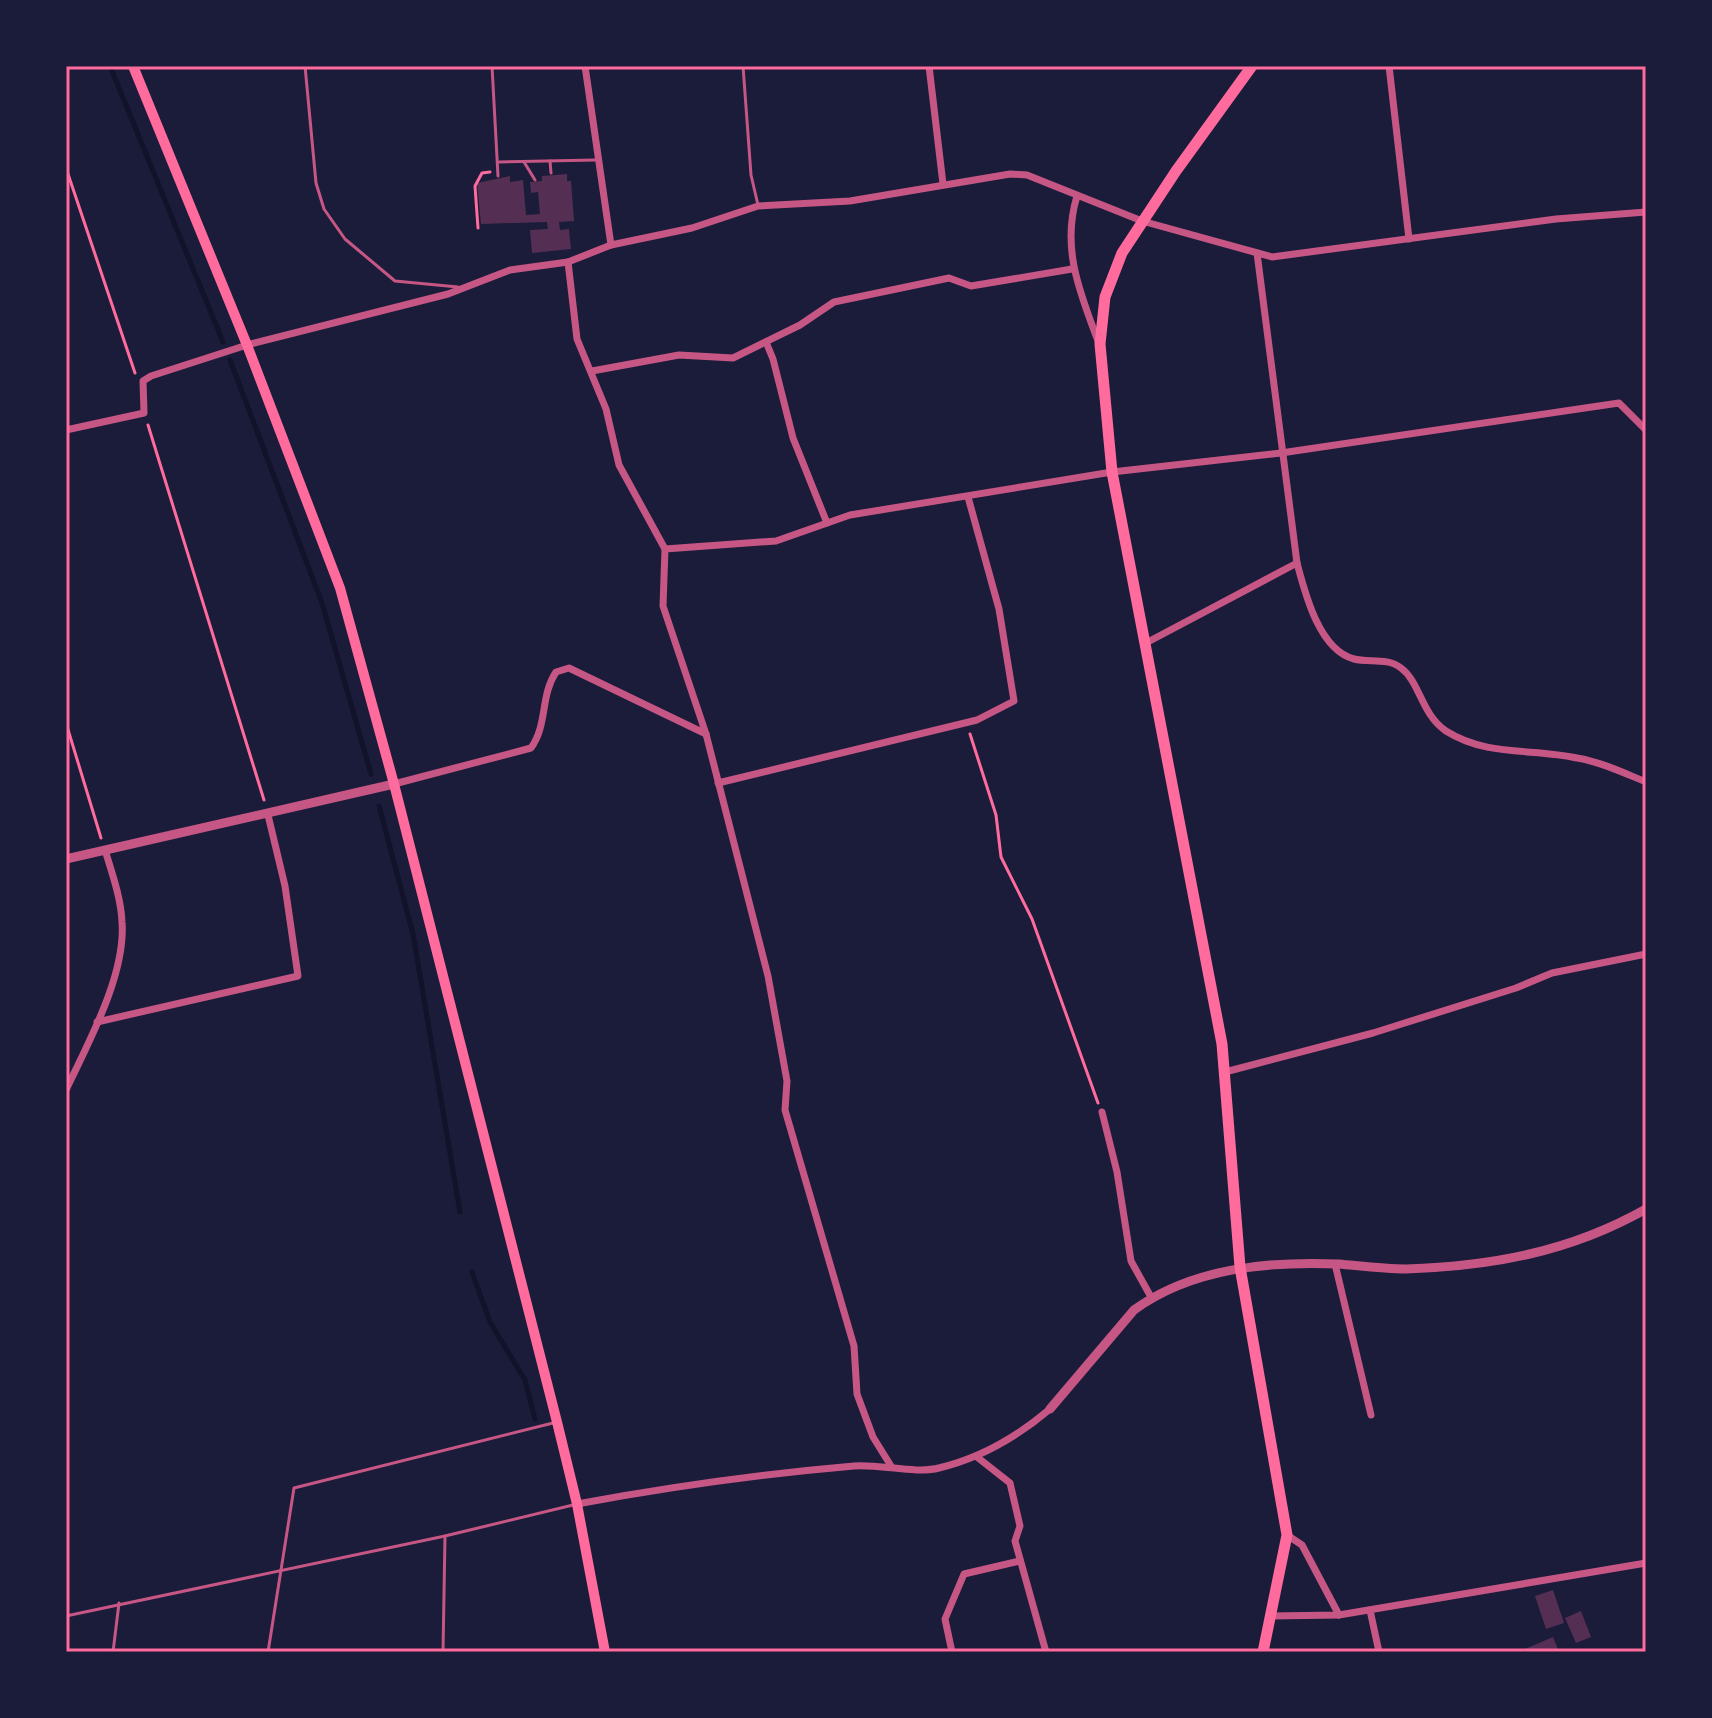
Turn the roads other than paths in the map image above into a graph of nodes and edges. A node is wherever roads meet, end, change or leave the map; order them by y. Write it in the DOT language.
graph roads {
  1 [pos="133,66"];
  2 [pos="305,66"];
  3 [pos="492,66"];
  4 [pos="585,66"];
  5 [pos="743,66"];
  6 [pos="929,66"];
  7 [pos="1252,66"];
  8 [pos="1389,66"];
  9 [pos="599,160"];
  10 [pos="550,161"];
  11 [pos="497,162"];
  12 [pos="524,162"];
  13 [pos="551,173"];
  14 [pos="498,174"];
  15 [pos="535,180"];
  16 [pos="943,184"];
  17 [pos="1077,196"];
  18 [pos="758,206"];
  19 [pos="1646,212"];
  20 [pos="1142,221"];
  21 [pos="1409,239"];
  22 [pos="611,245"];
  23 [pos="1257,253"];
  24 [pos="568,262"];
  25 [pos="1072,269"];
  26 [pos="462,288"];
  27 [pos="766,342"];
  28 [pos="1100,344"];
  29 [pos="247,345"];
  30 [pos="592,371"];
  31 [pos="66,430"];
  32 [pos="1646,430"];
  33 [pos="1281,453"];
  34 [pos="1112,472"];
  35 [pos="968,497"];
  36 [pos="827,523"];
  37 [pos="665,549"];
  38 [pos="1297,563"];
  39 [pos="1144,644"];
  40 [pos="706,734"];
  41 [pos="1646,782"];
  42 [pos="718,783"];
  43 [pos="394,784"];
  44 [pos="268,815"];
  45 [pos="105,850"];
  46 [pos="66,859"];
  47 [pos="1646,954"];
  48 [pos="97,1022"];
  49 [pos="1225,1072"];
  50 [pos="66,1090"];
  51 [pos="1102,1112"];
  52 [pos="1646,1209"];
  53 [pos="1335,1264"];
  54 [pos="1240,1267"];
  55 [pos="1151,1297"];
  56 [pos="1050,1409"];
  57 [pos="1371,1415"];
  58 [pos="557,1422"];
  59 [pos="977,1457"];
  60 [pos="891,1466"];
  61 [pos="577,1504"];
  62 [pos="1287,1535"];
  63 [pos="445,1536"];
  64 [pos="1020,1561"];
  65 [pos="1646,1563"];
  66 [pos="282,1570"];
  67 [pos="119,1603"];
  68 [pos="1370,1610"];
  69 [pos="1339,1615"];
  70 [pos="66,1616"];
  71 [pos="1271,1616"];
  72 [pos="113,1652"];
  73 [pos="268,1652"];
  74 [pos="443,1652"];
  75 [pos="605,1652"];
  76 [pos="952,1652"];
  77 [pos="1046,1652"];
  78 [pos="1263,1652"];
  79 [pos="1379,1652"];
  1 -- 29 [label="main road"];
  2 -- 26 [label="lane"];
  3 -- 11 [label="lane"];
  4 -- 9 [label="street"];
  5 -- 18 [label="lane"];
  6 -- 16 [label="street"];
  7 -- 20 [label="main road"];
  8 -- 21 [label="street"];
  9 -- 10 [label="lane"];
  9 -- 22 [label="street"];
  10 -- 12 [label="lane"];
  10 -- 13 [label="lane"];
  11 -- 12 [label="lane"];
  11 -- 14 [label="lane"];
  12 -- 15 [label="lane"];
  16 -- 17 [label="street"];
  16 -- 18 [label="street"];
  17 -- 20 [label="street"];
  17 -- 25 [label="street"];
  18 -- 22 [label="street"];
  19 -- 21 [label="street"];
  20 -- 23 [label="street"];
  20 -- 28 [label="main road"];
  21 -- 23 [label="street"];
  22 -- 24 [label="street"];
  23 -- 33 [label="street"];
  24 -- 26 [label="street"];
  24 -- 30 [label="street"];
  25 -- 27 [label="street"];
  25 -- 28 [label="street"];
  26 -- 29 [label="street"];
  27 -- 30 [label="street"];
  27 -- 36 [label="street"];
  28 -- 34 [label="main road"];
  29 -- 31 [label="street"];
  29 -- 43 [label="main road"];
  30 -- 37 [label="street"];
  32 -- 33 [label="street"];
  33 -- 34 [label="street"];
  33 -- 38 [label="street"];
  34 -- 35 [label="street"];
  34 -- 39 [label="main road"];
  35 -- 36 [label="street"];
  35 -- 42 [label="street"];
  36 -- 37 [label="street"];
  37 -- 40 [label="street"];
  38 -- 39 [label="street"];
  38 -- 41 [label="street"];
  39 -- 49 [label="main road"];
  40 -- 42 [label="street"];
  40 -- 43 [label="street"];
  42 -- 60 [label="street"];
  43 -- 44 [label="street"];
  43 -- 58 [label="main road"];
  44 -- 45 [label="street"];
  44 -- 48 [label="street"];
  45 -- 46 [label="street"];
  45 -- 48 [label="street"];
  47 -- 49 [label="street"];
  48 -- 50 [label="street"];
  49 -- 54 [label="main road"];
  51 -- 55 [label="street"];
  52 -- 53 [label="street"];
  53 -- 54 [label="street"];
  53 -- 57 [label="street"];
  54 -- 55 [label="street"];
  54 -- 62 [label="main road"];
  55 -- 56 [label="street"];
  56 -- 59 [label="street"];
  58 -- 61 [label="main road"];
  58 -- 66 [label="lane"];
  59 -- 60 [label="street"];
  59 -- 64 [label="street"];
  60 -- 61 [label="street"];
  61 -- 63 [label="lane"];
  61 -- 75 [label="main road"];
  62 -- 69 [label="street"];
  62 -- 71 [label="main road"];
  63 -- 66 [label="lane"];
  63 -- 74 [label="lane"];
  64 -- 76 [label="street"];
  64 -- 77 [label="street"];
  65 -- 68 [label="street"];
  66 -- 67 [label="lane"];
  66 -- 73 [label="lane"];
  67 -- 70 [label="lane"];
  67 -- 72 [label="lane"];
  68 -- 69 [label="street"];
  68 -- 79 [label="street"];
  69 -- 71 [label="street"];
  71 -- 78 [label="main road"];
}
